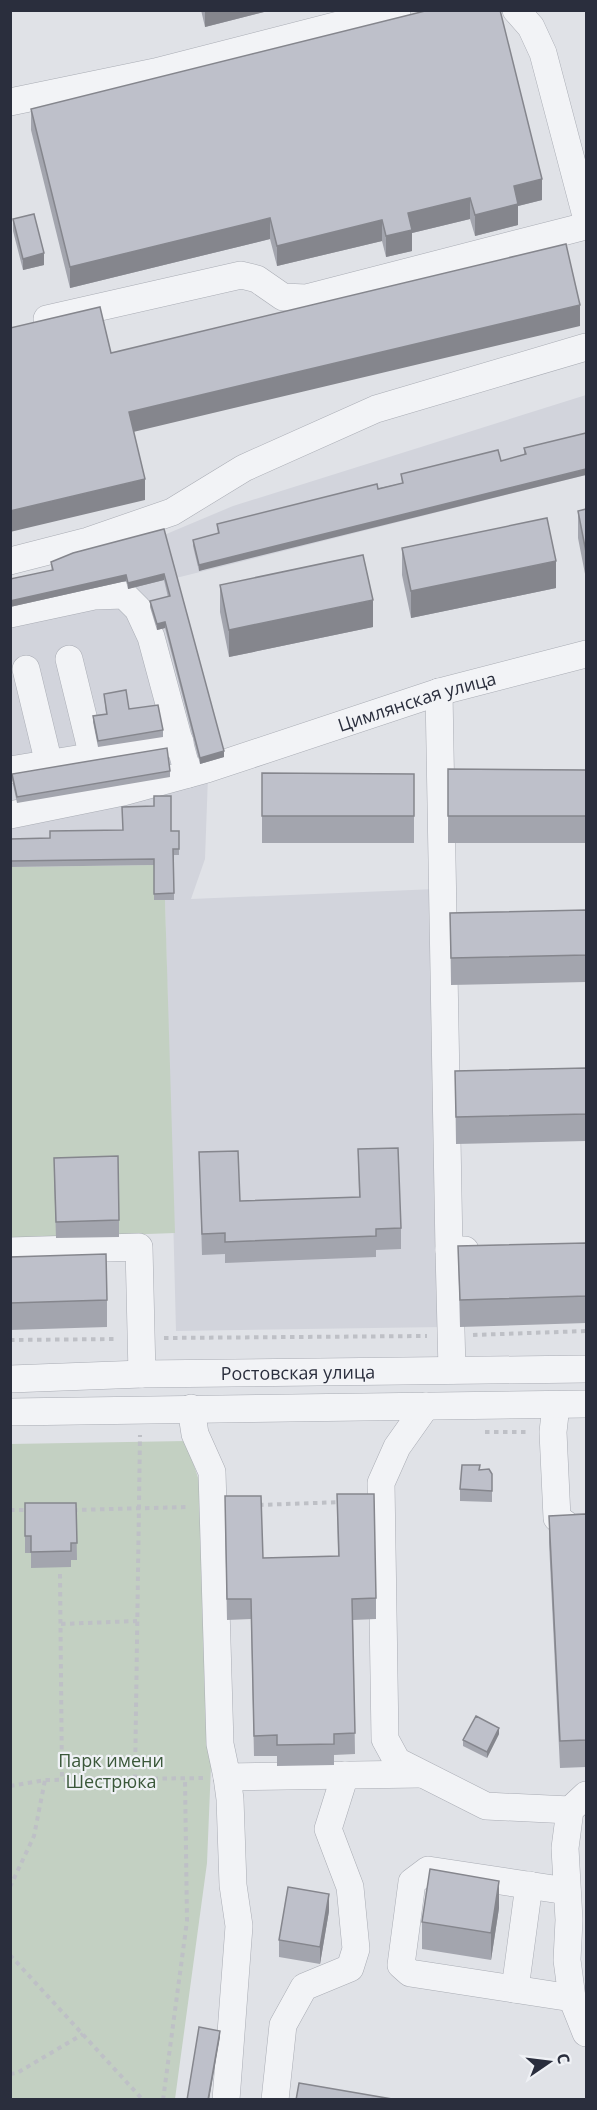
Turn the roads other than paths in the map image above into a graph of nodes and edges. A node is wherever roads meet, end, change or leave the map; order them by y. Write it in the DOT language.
graph roads {
  1 [pos="397,10"];
  2 [pos="516,10"];
  3 [pos="10,102"];
  4 [pos="586,216"];
  5 [pos="586,226"];
  6 [pos="47,319"];
  7 [pos="586,347"];
  8 [pos="10,561"];
  9 [pos="10,614"];
  10 [pos="586,654"];
  11 [pos="69,659"];
  12 [pos="26,669"];
  13 [pos="439,692"];
  14 [pos="180,742"];
  15 [pos="93,757"];
  16 [pos="49,764"];
  17 [pos="10,770"];
  18 [pos="188,774"];
  19 [pos="10,815"];
  20 [pos="449,1250"];
  21 [pos="495,1250"];
  22 [pos="10,1251"];
  23 [pos="586,1369"];
  24 [pos="452,1370"];
  25 [pos="142,1374"];
  26 [pos="10,1379"];
  27 [pos="586,1404"];
  28 [pos="556,1405"];
  29 [pos="426,1407"];
  30 [pos="191,1408"];
  31 [pos="10,1412"];
  32 [pos="586,1527"];
  33 [pos="421,1774"];
  34 [pos="345,1775"];
  35 [pos="227,1777"];
  36 [pos="578,1802"];
  37 [pos="529,1885"];
  38 [pos="567,1891"];
  39 [pos="578,1921"];
  40 [pos="515,1989"];
  41 [pos="572,1998"];
  42 [pos="586,2032"];
  43 [pos="283,2091"];
  44 [pos="226,2100"];
  1 -- 3 [label="street"];
  2 -- 4 [label="street"];
  5 -- 6 [label="street"];
  7 -- 8 [label="street"];
  9 -- 14 [label="street"];
  10 -- 13 [label="street, Цимлянская улица"];
  11 -- 15 [label="street"];
  12 -- 16 [label="street"];
  13 -- 18 [label="street, Цимлянская улица"];
  13 -- 20 [label="street"];
  14 -- 15 [label="street"];
  14 -- 18 [label="street"];
  15 -- 16 [label="street"];
  16 -- 17 [label="street"];
  18 -- 19 [label="street, Цимлянская улица"];
  20 -- 21 [label="street"];
  20 -- 24 [label="street"];
  22 -- 25 [label="street"];
  23 -- 24 [label="street, Ростовская улица"];
  24 -- 25 [label="street, Ростовская улица"];
  25 -- 26 [label="street, Ростовская улица"];
  27 -- 28 [label="street, Ростовская улица"];
  28 -- 29 [label="street, Ростовская улица"];
  28 -- 32 [label="street"];
  29 -- 30 [label="street, Ростовская улица"];
  29 -- 33 [label="street"];
  30 -- 31 [label="street, Ростовская улица"];
  30 -- 35 [label="street"];
  33 -- 34 [label="street"];
  33 -- 36 [label="street"];
  34 -- 35 [label="street"];
  34 -- 43 [label="street"];
  35 -- 44 [label="street"];
  36 -- 38 [label="street"];
  37 -- 38 [label="street"];
  37 -- 40 [label="street"];
  37 -- 40 [label="street"];
  38 -- 39 [label="street"];
  39 -- 41 [label="street"];
  40 -- 41 [label="street"];
  41 -- 42 [label="street"];
}
